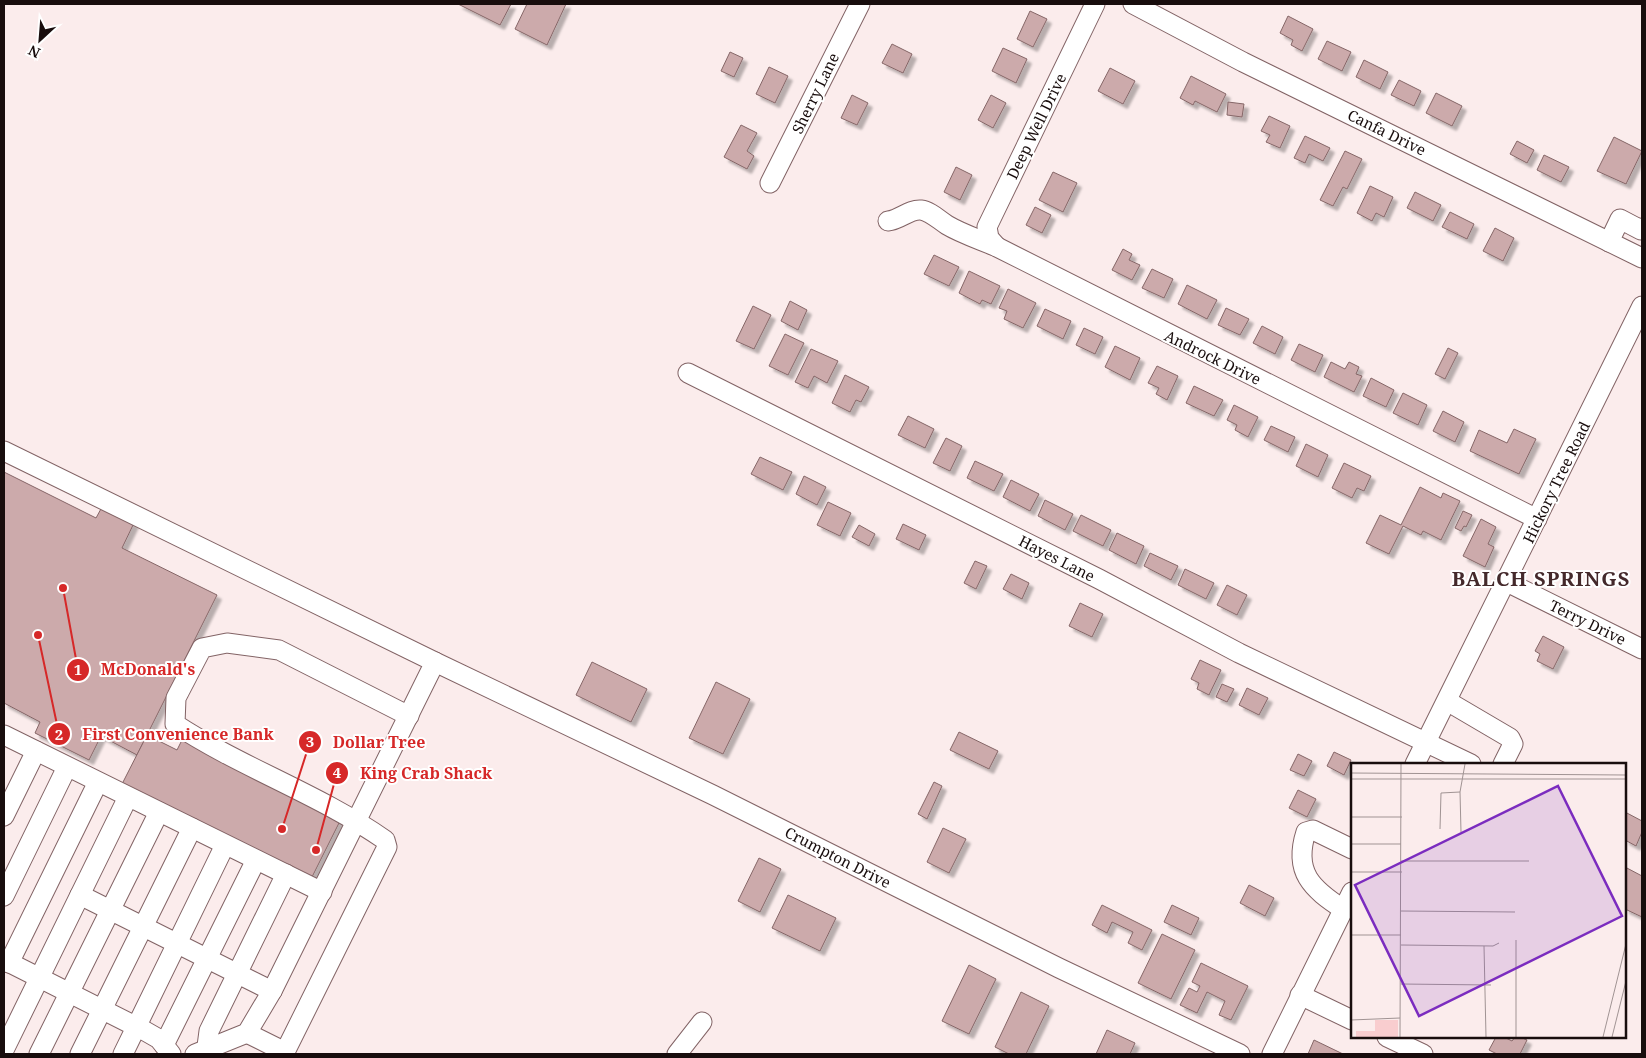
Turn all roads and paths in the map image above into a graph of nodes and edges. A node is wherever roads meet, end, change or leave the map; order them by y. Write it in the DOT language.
graph roads {
  1 [pos="860,4"];
  2 [pos="1095,4"];
  3 [pos="1133,4"];
  4 [pos="770,183"];
  5 [pos="888,221"];
  6 [pos="1642,228"];
  7 [pos="1609,242"];
  8 [pos="997,247"];
  9 [pos="1642,258"];
  10 [pos="1642,306"];
  11 [pos="1637,330"];
  12 [pos="688,374"];
  13 [pos="4,450"];
  14 [pos="1537,519"];
  15 [pos="1507,582"];
  16 [pos="1642,649"];
  17 [pos="435,662"];
  18 [pos="1447,701"];
  19 [pos="408,716"];
  20 [pos="4,735"];
  21 [pos="1427,742"];
  22 [pos="36,751"];
  23 [pos="1416,763"];
  24 [pos="1469,763"];
  25 [pos="1503,763"];
  26 [pos="67,767"];
  27 [pos="98,782"];
  28 [pos="128,797"];
  29 [pos="159,812"];
  30 [pos="4,816"];
  31 [pos="358,821"];
  32 [pos="192,828"];
  33 [pos="226,845"];
  34 [pos="1351,849"];
  35 [pos="256,860"];
  36 [pos="286,874"];
  37 [pos="322,892"];
  38 [pos="1351,894"];
  39 [pos="80,895"];
  40 [pos="4,896"];
  41 [pos="1344,909"];
  42 [pos="111,911"];
  43 [pos="144,927"];
  44 [pos="178,944"];
  45 [pos="206,958"];
  46 [pos="6,961"];
  47 [pos="237,973"];
  48 [pos="40,978"];
  49 [pos="272,991"];
  50 [pos="69,993"];
  51 [pos="1300,995"];
  52 [pos="102,1009"];
  53 [pos="1351,1020"];
  54 [pos="702,1022"];
  55 [pos="137,1026"];
  56 [pos="247,1033"];
  57 [pos="1389,1038"];
  58 [pos="4,1050"];
  59 [pos="167,1050"];
  60 [pos="208,1053"];
  61 [pos="285,1053"];
  62 [pos="39,1054"];
  63 [pos="80,1054"];
  64 [pos="123,1054"];
  65 [pos="677,1054"];
  66 [pos="1240,1054"];
  67 [pos="1272,1054"];
  68 [pos="1423,1054"];
  1 -- 4 [label="street, Sherry Lane"];
  2 -- 8 [label="street, Deep Well Drive"];
  3 -- 7 [label="street, Canfa Drive"];
  5 -- 8 [label="street, Androck Drive"];
  6 -- 7 [label="street"];
  7 -- 9 [label="street, Canfa Drive"];
  8 -- 14 [label="street, Androck Drive"];
  10 -- 11 [label="street, Hickory Tree Road"];
  11 -- 14 [label="street, Hickory Tree Road"];
  12 -- 21 [label="street, Hayes Lane"];
  13 -- 17 [label="street, Crumpton Drive"];
  14 -- 15 [label="street, Hickory Tree Road"];
  15 -- 16 [label="street, Terry Drive"];
  15 -- 18 [label="street, Hickory Tree Road"];
  17 -- 19 [label="street"];
  17 -- 66 [label="street, Crumpton Drive"];
  18 -- 21 [label="street, Hickory Tree Road"];
  18 -- 25 [label="street"];
  19 -- 31 [label="street"];
  19 -- 31 [label="street"];
  20 -- 22 [label="street"];
  21 -- 23 [label="street, Hickory Tree Road"];
  21 -- 24 [label="street, Hayes Lane"];
  22 -- 26 [label="street"];
  22 -- 30 [label="street"];
  26 -- 27 [label="street"];
  26 -- 40 [label="street"];
  27 -- 28 [label="street"];
  27 -- 46 [label="street"];
  28 -- 29 [label="street"];
  28 -- 39 [label="street"];
  29 -- 32 [label="street"];
  29 -- 42 [label="street"];
  31 -- 37 [label="street"];
  31 -- 61 [label="street"];
  32 -- 33 [label="street"];
  32 -- 43 [label="street"];
  33 -- 35 [label="street"];
  33 -- 44 [label="street"];
  34 -- 41 [label="street"];
  35 -- 36 [label="street"];
  35 -- 45 [label="street"];
  36 -- 37 [label="street"];
  36 -- 47 [label="street"];
  37 -- 49 [label="street"];
  38 -- 41 [label="street"];
  39 -- 42 [label="street"];
  39 -- 48 [label="street"];
  41 -- 51 [label="street"];
  42 -- 43 [label="street"];
  42 -- 50 [label="street"];
  43 -- 44 [label="street"];
  43 -- 52 [label="street"];
  44 -- 45 [label="street"];
  44 -- 55 [label="street"];
  45 -- 47 [label="street"];
  45 -- 59 [label="street"];
  46 -- 48 [label="street"];
  47 -- 49 [label="street"];
  47 -- 60 [label="street"];
  48 -- 50 [label="street"];
  48 -- 58 [label="street"];
  49 -- 56 [label="street"];
  50 -- 52 [label="street"];
  50 -- 62 [label="street"];
  51 -- 53 [label="street"];
  51 -- 67 [label="street"];
  52 -- 55 [label="street"];
  52 -- 63 [label="street"];
  54 -- 65 [label="street"];
  55 -- 59 [label="street"];
  55 -- 64 [label="street"];
  56 -- 60 [label="street"];
  56 -- 61 [label="street"];
  57 -- 68 [label="street"];
}
